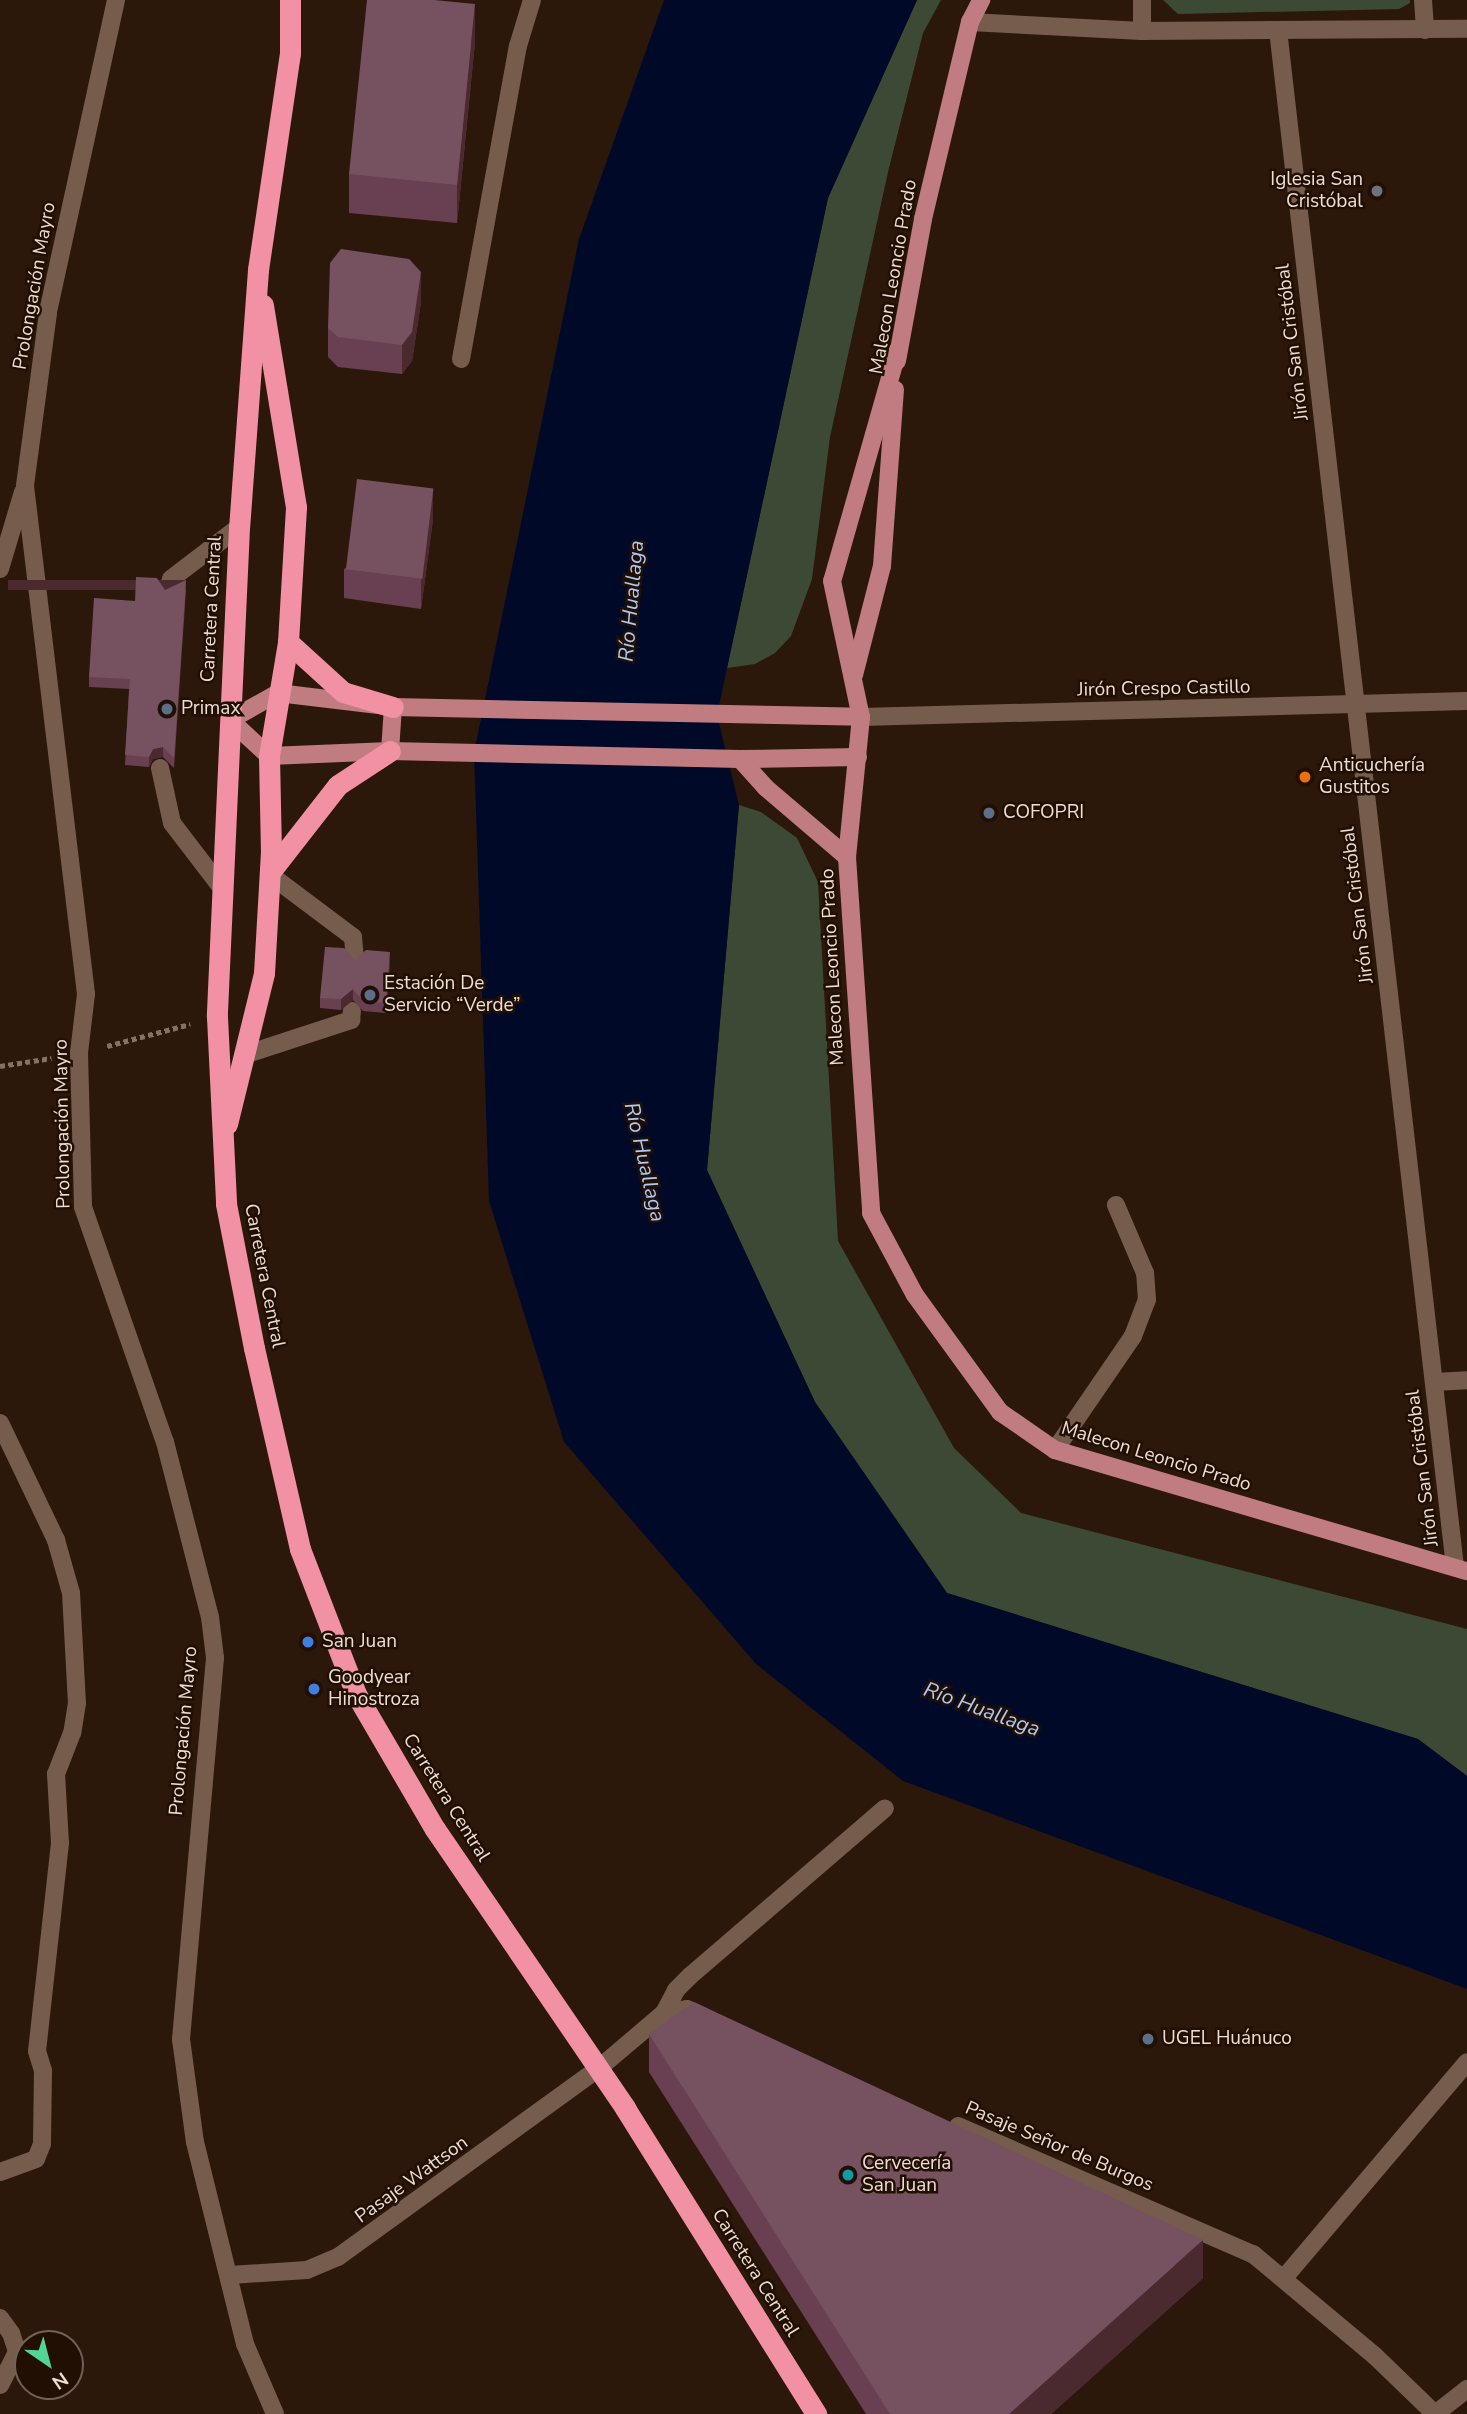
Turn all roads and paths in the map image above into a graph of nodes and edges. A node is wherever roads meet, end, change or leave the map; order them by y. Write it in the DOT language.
graph roads {
  1 [pos="116,0"];
  2 [pos="290,0"];
  3 [pos="532,0"];
  4 [pos="981,0"];
  5 [pos="1142,0"];
  6 [pos="1423,0"];
  7 [pos="970,22"];
  8 [pos="1467,29"];
  9 [pos="1278,30"];
  10 [pos="1425,30"];
  11 [pos="1142,31"];
  12 [pos="258,270"];
  13 [pos="898,351"];
  14 [pos="461,359"];
  15 [pos="25,486"];
  16 [pos="239,527"];
  17 [pos="0,569"];
  18 [pos="168,589"];
  19 [pos="288,642"];
  20 [pos="853,682"];
  21 [pos="278,693"];
  22 [pos="1467,701"];
  23 [pos="1355,705"];
  24 [pos="393,707"];
  25 [pos="861,717"];
  26 [pos="230,720"];
  27 [pos="390,751"];
  28 [pos="269,756"];
  29 [pos="858,757"];
  30 [pos="736,759"];
  31 [pos="160,768"];
  32 [pos="847,857"];
  33 [pos="269,874"];
  34 [pos="224,891"];
  35 [pos="355,959"];
  36 [pos="352,1010"];
  37 [pos="244,1055"];
  38 [pos="221,1150"];
  39 [pos="1116,1205"];
  40 [pos="1467,1380"];
  41 [pos="1434,1382"];
  42 [pos="0,1423"];
  43 [pos="1055,1450"];
  44 [pos="1461,1569"];
  45 [pos="885,1808"];
  46 [pos="664,2013"];
  47 [pos="725,2025"];
  48 [pos="1467,2062"];
  49 [pos="598,2069"];
  50 [pos="939,2118"];
  51 [pos="0,2172"];
  52 [pos="230,2274"];
  53 [pos="1284,2278"];
  54 [pos="0,2318"];
  55 [pos="0,2385"];
  56 [pos="1467,2389"];
  57 [pos="275,2414"];
  58 [pos="817,2414"];
  59 [pos="1435,2414"];
  1 -- 15 [label="street, Prolongación Mayro"];
  2 -- 12 [label="highway, Carretera Central"];
  3 -- 14 [label="street"];
  4 -- 7 [label="main road, Malecon Leoncio Prado"];
  5 -- 11 [label="street"];
  6 -- 10 [label="street"];
  7 -- 11 [label="street"];
  7 -- 13 [label="main road, Malecon Leoncio Prado"];
  8 -- 10 [label="street"];
  9 -- 10 [label="street"];
  9 -- 11 [label="street"];
  9 -- 23 [label="street, Jirón San Cristóbal"];
  12 -- 16 [label="highway, Carretera Central"];
  12 -- 19 [label="highway"];
  13 -- 20 [label="main road, Malecon Leoncio Prado"];
  13 -- 20 [label="main road"];
  15 -- 17 [label="street"];
  15 -- 52 [label="street, Prolongación Mayro"];
  16 -- 18 [label="street"];
  16 -- 26 [label="highway, Carretera Central"];
  19 -- 21 [label="highway"];
  19 -- 24 [label="highway"];
  20 -- 25 [label="main road, Malecon Leoncio Prado"];
  21 -- 24 [label="main road"];
  21 -- 26 [label="main road"];
  21 -- 28 [label="highway"];
  22 -- 23 [label="street, Jirón Crespo Castillo"];
  23 -- 25 [label="street, Jirón Crespo Castillo"];
  23 -- 41 [label="street, Jirón San Cristóbal"];
  24 -- 25 [label="main road"];
  24 -- 27 [label="main road"];
  25 -- 29 [label="main road, Malecon Leoncio Prado"];
  26 -- 28 [label="main road"];
  26 -- 34 [label="highway, Carretera Central"];
  27 -- 28 [label="main road"];
  27 -- 30 [label="main road"];
  27 -- 33 [label="highway"];
  28 -- 33 [label="highway"];
  29 -- 30 [label="main road"];
  29 -- 32 [label="main road, Malecon Leoncio Prado"];
  30 -- 32 [label="main road"];
  31 -- 34 [label="street"];
  32 -- 43 [label="main road, Malecon Leoncio Prado"];
  33 -- 35 [label="street"];
  33 -- 37 [label="highway"];
  34 -- 38 [label="highway, Carretera Central"];
  36 -- 37 [label="street"];
  37 -- 38 [label="highway"];
  38 -- 49 [label="highway, Carretera Central"];
  39 -- 43 [label="street"];
  40 -- 41 [label="street"];
  41 -- 44 [label="street, Jirón San Cristóbal"];
  42 -- 51 [label="street"];
  43 -- 44 [label="main road, Malecon Leoncio Prado"];
  45 -- 46 [label="street"];
  46 -- 47 [label="street"];
  46 -- 49 [label="street"];
  48 -- 53 [label="street"];
  49 -- 52 [label="street, Pasaje Wattson"];
  49 -- 58 [label="highway, Carretera Central"];
  50 -- 53 [label="street, Pasaje Señor de Burgos"];
  52 -- 57 [label="street, Prolongación Mayro"];
  53 -- 59 [label="street, Pasaje Señor de Burgos"];
  54 -- 55 [label="street"];
  56 -- 59 [label="street"];
}
